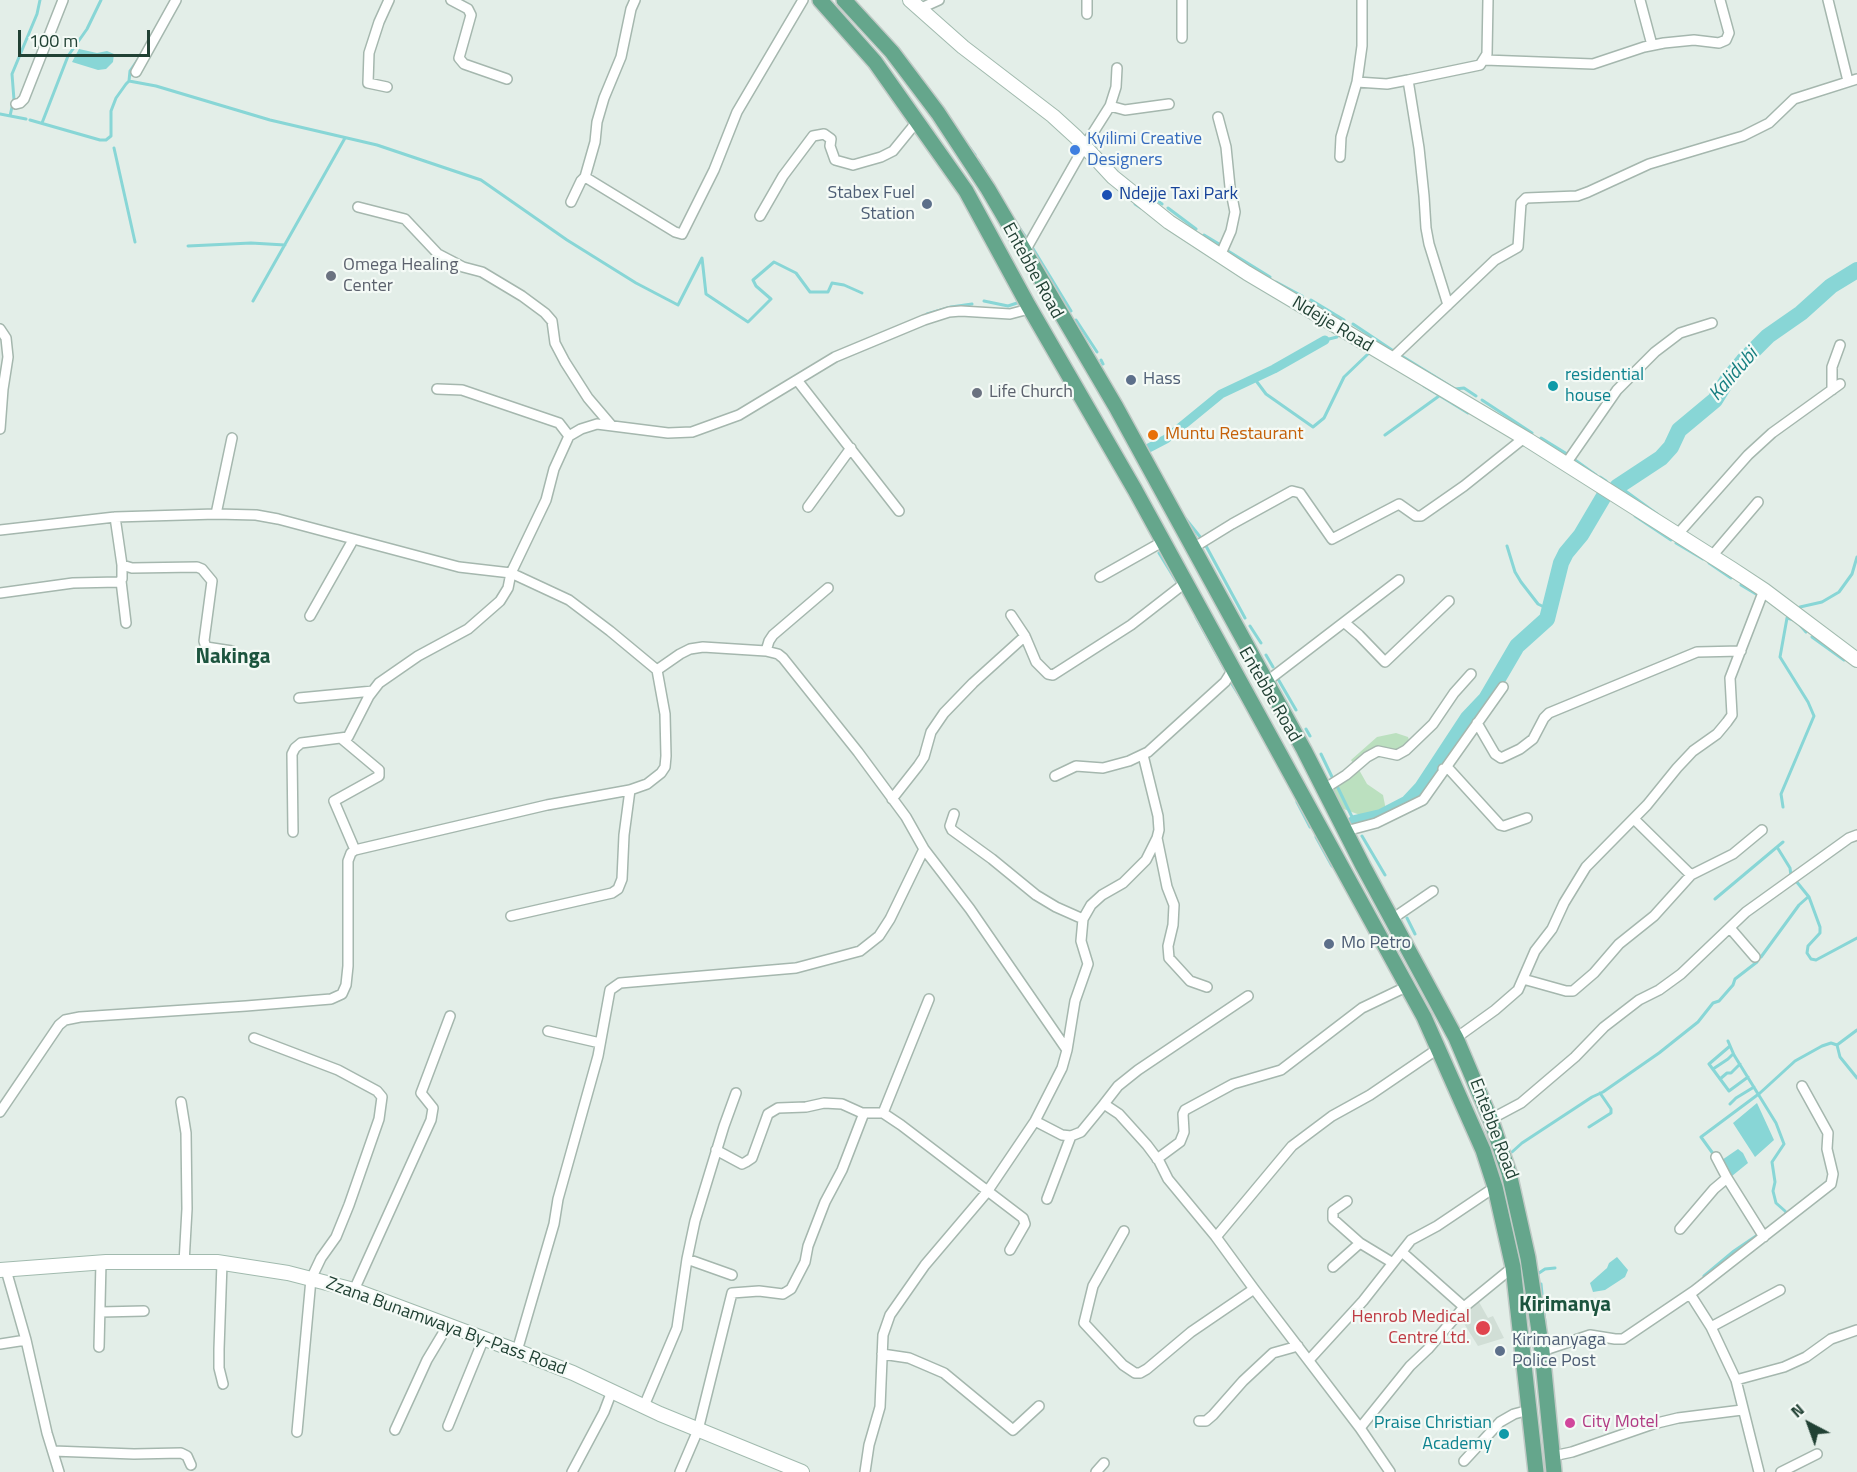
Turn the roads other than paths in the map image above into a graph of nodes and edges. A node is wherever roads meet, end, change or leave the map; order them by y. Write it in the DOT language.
graph roads {
  1 [pos="63,0"];
  2 [pos="176,0"];
  3 [pos="389,0"];
  4 [pos="451,0"];
  5 [pos="635,0"];
  6 [pos="803,0"];
  7 [pos="820,0"];
  8 [pos="843,0"];
  9 [pos="939,0"];
  10 [pos="1087,0"];
  11 [pos="1182,0"];
  12 [pos="1362,0"];
  13 [pos="1488,0"];
  14 [pos="1640,0"];
  15 [pos="1720,0"];
  16 [pos="1828,0"];
  17 [pos="914,4"];
  18 [pos="1087,14"];
  19 [pos="1182,38"];
  20 [pos="1652,45"];
  21 [pos="1485,60"];
  22 [pos="1117,69"];
  23 [pos="135,72"];
  24 [pos="507,79"];
  25 [pos="1408,80"];
  26 [pos="1852,80"];
  27 [pos="1357,82"];
  28 [pos="387,87"];
  29 [pos="16,104"];
  30 [pos="1169,104"];
  31 [pos="1110,106"];
  32 [pos="915,117"];
  33 [pos="1218,117"];
  34 [pos="1084,147"];
  35 [pos="1341,157"];
  36 [pos="585,177"];
  37 [pos="571,202"];
  38 [pos="358,207"];
  39 [pos="760,216"];
  40 [pos="1025,251"];
  41 [pos="1220,256"];
  42 [pos="1028,305"];
  43 [pos="1448,305"];
  44 [pos="1712,323"];
  45 [pos="0,329"];
  46 [pos="1840,345"];
  47 [pos="1390,360"];
  48 [pos="797,380"];
  49 [pos="437,389"];
  50 [pos="611,425"];
  51 [pos="0,429"];
  52 [pos="569,436"];
  53 [pos="232,438"];
  54 [pos="1524,438"];
  55 [pos="851,448"];
  56 [pos="1564,465"];
  57 [pos="1758,502"];
  58 [pos="808,507"];
  59 [pos="899,510"];
  60 [pos="216,514"];
  61 [pos="115,517"];
  62 [pos="0,530"];
  63 [pos="1677,535"];
  64 [pos="353,540"];
  65 [pos="1162,542"];
  66 [pos="1193,548"];
  67 [pos="1712,556"];
  68 [pos="122,565"];
  69 [pos="511,573"];
  70 [pos="1100,577"];
  71 [pos="121,580"];
  72 [pos="1399,580"];
  73 [pos="1185,583"];
  74 [pos="828,588"];
  75 [pos="1764,590"];
  76 [pos="0,592"];
  77 [pos="1449,601"];
  78 [pos="1011,615"];
  79 [pos="310,616"];
  80 [pos="1345,623"];
  81 [pos="126,624"];
  82 [pos="1025,636"];
  83 [pos="232,651"];
  84 [pos="766,651"];
  85 [pos="1741,651"];
  86 [pos="1857,660"];
  87 [pos="657,670"];
  88 [pos="1232,671"];
  89 [pos="1471,674"];
  90 [pos="1266,682"];
  91 [pos="1503,687"];
  92 [pos="373,691"];
  93 [pos="299,698"];
  94 [pos="1284,713"];
  95 [pos="1262,723"];
  96 [pos="1477,723"];
  97 [pos="342,739"];
  98 [pos="1143,755"];
  99 [pos="1443,769"];
  100 [pos="1054,776"];
  101 [pos="1324,789"];
  102 [pos="630,790"];
  103 [pos="892,800"];
  104 [pos="954,814"];
  105 [pos="1527,818"];
  106 [pos="1634,819"];
  107 [pos="1762,830"];
  108 [pos="1346,831"];
  109 [pos="293,832"];
  110 [pos="1857,835"];
  111 [pos="1157,838"];
  112 [pos="924,849"];
  113 [pos="356,850"];
  114 [pos="1691,875"];
  115 [pos="1433,891"];
  116 [pos="511,916"];
  117 [pos="1392,919"];
  118 [pos="1083,920"];
  119 [pos="1730,928"];
  120 [pos="1755,957"];
  121 [pos="1523,979"];
  122 [pos="1408,986"];
  123 [pos="1207,987"];
  124 [pos="1248,996"];
  125 [pos="929,999"];
  126 [pos="450,1016"];
  127 [pos="548,1030"];
  128 [pos="254,1038"];
  129 [pos="1456,1038"];
  130 [pos="600,1043"];
  131 [pos="1439,1048"];
  132 [pos="1067,1050"];
  133 [pos="1802,1086"];
  134 [pos="736,1093"];
  135 [pos="181,1102"];
  136 [pos="1104,1104"];
  137 [pos="0,1112"];
  138 [pos="864,1113"];
  139 [pos="883,1113"];
  140 [pos="1491,1119"];
  141 [pos="1035,1121"];
  142 [pos="1071,1136"];
  143 [pos="716,1150"];
  144 [pos="1716,1157"];
  145 [pos="1157,1159"];
  146 [pos="1727,1178"];
  147 [pos="1495,1187"];
  148 [pos="987,1192"];
  149 [pos="1047,1199"];
  150 [pos="1347,1201"];
  151 [pos="1680,1229"];
  152 [pos="1124,1231"];
  153 [pos="1216,1237"];
  154 [pos="1764,1237"];
  155 [pos="1360,1243"];
  156 [pos="1010,1250"];
  157 [pos="1402,1252"];
  158 [pos="687,1258"];
  159 [pos="101,1262"];
  160 [pos="184,1263"];
  161 [pos="222,1263"];
  162 [pos="1393,1263"];
  163 [pos="1333,1267"];
  164 [pos="1513,1267"];
  165 [pos="3,1270"];
  166 [pos="732,1275"];
  167 [pos="311,1279"];
  168 [pos="1254,1289"];
  169 [pos="354,1290"];
  170 [pos="1780,1290"];
  171 [pos="1690,1294"];
  172 [pos="1464,1307"];
  173 [pos="144,1311"];
  174 [pos="100,1312"];
  175 [pos="448,1325"];
  176 [pos="1711,1327"];
  177 [pos="1857,1330"];
  178 [pos="484,1338"];
  179 [pos="26,1340"];
  180 [pos="0,1344"];
  181 [pos="1298,1346"];
  182 [pos="99,1347"];
  183 [pos="517,1351"];
  184 [pos="1542,1351"];
  185 [pos="882,1354"];
  186 [pos="1309,1360"];
  187 [pos="1736,1380"];
  188 [pos="223,1384"];
  189 [pos="612,1391"];
  190 [pos="644,1406"];
  191 [pos="1039,1406"];
  192 [pos="1529,1410"];
  193 [pos="1742,1410"];
  194 [pos="1199,1421"];
  195 [pos="448,1426"];
  196 [pos="1360,1428"];
  197 [pos="395,1430"];
  198 [pos="698,1430"];
  199 [pos="297,1432"];
  200 [pos="53,1451"];
  201 [pos="1817,1454"];
  202 [pos="1553,1456"];
  203 [pos="1464,1461"];
  204 [pos="1104,1463"];
  205 [pos="191,1465"];
  206 [pos="772,1466"];
  207 [pos="59,1472"];
  208 [pos="572,1472"];
  209 [pos="680,1472"];
  210 [pos="802,1472"];
  211 [pos="865,1472"];
  212 [pos="1096,1472"];
  213 [pos="1390,1472"];
  214 [pos="1536,1472"];
  215 [pos="1554,1472"];
  216 [pos="1759,1472"];
  217 [pos="1781,1472"];
  1 -- 29 [label="street"];
  2 -- 23 [label="street"];
  3 -- 28 [label="street"];
  4 -- 24 [label="street"];
  5 -- 36 [label="street"];
  6 -- 36 [label="street"];
  7 -- 32 [label="main road, Entebbe Road"];
  8 -- 40 [label="main road, Entebbe Road"];
  9 -- 17 [label="street"];
  10 -- 18 [label="street"];
  11 -- 19 [label="street"];
  12 -- 27 [label="street"];
  13 -- 21 [label="street"];
  14 -- 20 [label="street"];
  15 -- 20 [label="street"];
  16 -- 26 [label="street"];
  17 -- 34 [label="street, Ndejje Road"];
  20 -- 21 [label="street"];
  21 -- 25 [label="street"];
  22 -- 31 [label="street"];
  25 -- 27 [label="street"];
  25 -- 43 [label="street"];
  26 -- 43 [label="street"];
  27 -- 35 [label="street"];
  30 -- 31 [label="street"];
  31 -- 34 [label="street"];
  32 -- 39 [label="street"];
  32 -- 42 [label="main road, Entebbe Road"];
  33 -- 41 [label="street"];
  34 -- 40 [label="street"];
  34 -- 41 [label="street, Ndejje Road"];
  36 -- 37 [label="street"];
  38 -- 50 [label="street"];
  40 -- 66 [label="main road, Entebbe Road"];
  41 -- 47 [label="street, Ndejje Road"];
  42 -- 48 [label="street"];
  42 -- 65 [label="main road, Entebbe Road"];
  43 -- 47 [label="street"];
  44 -- 56 [label="street"];
  45 -- 51 [label="street"];
  46 -- 63 [label="street"];
  47 -- 54 [label="street, Ndejje Road"];
  48 -- 50 [label="street"];
  48 -- 55 [label="street"];
  49 -- 52 [label="street"];
  50 -- 52 [label="street"];
  52 -- 69 [label="street"];
  53 -- 60 [label="street"];
  54 -- 56 [label="street, Ndejje Road"];
  54 -- 66 [label="street"];
  55 -- 58 [label="street"];
  55 -- 59 [label="street"];
  56 -- 63 [label="street, Ndejje Road"];
  57 -- 67 [label="street"];
  60 -- 61 [label="street"];
  60 -- 64 [label="street"];
  61 -- 62 [label="street"];
  61 -- 68 [label="street"];
  63 -- 67 [label="street, Ndejje Road"];
  64 -- 69 [label="street"];
  64 -- 79 [label="street"];
  65 -- 70 [label="street"];
  65 -- 73 [label="main road, Entebbe Road"];
  66 -- 90 [label="main road, Entebbe Road"];
  67 -- 75 [label="street, Ndejje Road"];
  68 -- 71 [label="street"];
  68 -- 83 [label="street"];
  69 -- 87 [label="street"];
  69 -- 92 [label="street"];
  71 -- 76 [label="street"];
  71 -- 81 [label="street"];
  72 -- 80 [label="street"];
  73 -- 82 [label="street"];
  73 -- 88 [label="main road, Entebbe Road"];
  74 -- 84 [label="street"];
  75 -- 85 [label="street"];
  75 -- 86 [label="street, Ndejje Road"];
  77 -- 80 [label="street"];
  78 -- 82 [label="street"];
  80 -- 90 [label="street"];
  82 -- 103 [label="street"];
  84 -- 87 [label="street"];
  84 -- 103 [label="street"];
  85 -- 96 [label="street"];
  85 -- 106 [label="street"];
  87 -- 102 [label="street"];
  88 -- 95 [label="main road, Entebbe Road"];
  88 -- 98 [label="street"];
  89 -- 101 [label="street"];
  90 -- 94 [label="main road, Entebbe Road"];
  91 -- 96 [label="street"];
  92 -- 93 [label="street"];
  92 -- 97 [label="street"];
  94 -- 95 [label="main road"];
  94 -- 101 [label="main road, Entebbe Road"];
  95 -- 122 [label="main road, Entebbe Road"];
  96 -- 99 [label="street"];
  97 -- 109 [label="street"];
  97 -- 113 [label="street"];
  98 -- 100 [label="street"];
  98 -- 111 [label="street"];
  99 -- 105 [label="street"];
  99 -- 108 [label="street"];
  101 -- 108 [label="main road, Entebbe Road"];
  102 -- 113 [label="street"];
  102 -- 116 [label="street"];
  103 -- 112 [label="street"];
  104 -- 118 [label="street"];
  106 -- 114 [label="street"];
  106 -- 121 [label="street"];
  107 -- 114 [label="street"];
  108 -- 117 [label="main road, Entebbe Road"];
  110 -- 119 [label="street"];
  111 -- 118 [label="street"];
  111 -- 123 [label="street"];
  112 -- 130 [label="street"];
  112 -- 132 [label="street"];
  113 -- 137 [label="street"];
  114 -- 121 [label="street"];
  115 -- 117 [label="street"];
  117 -- 129 [label="main road, Entebbe Road"];
  118 -- 132 [label="street"];
  119 -- 120 [label="street"];
  119 -- 140 [label="street"];
  121 -- 129 [label="street"];
  122 -- 131 [label="main road, Entebbe Road"];
  122 -- 145 [label="street"];
  124 -- 136 [label="street"];
  125 -- 139 [label="street"];
  126 -- 169 [label="street"];
  127 -- 130 [label="street"];
  128 -- 167 [label="street"];
  129 -- 140 [label="main road, Entebbe Road"];
  130 -- 183 [label="street"];
  131 -- 147 [label="main road, Entebbe Road"];
  131 -- 153 [label="street"];
  132 -- 141 [label="street"];
  133 -- 154 [label="street"];
  134 -- 143 [label="street"];
  135 -- 160 [label="street"];
  136 -- 142 [label="street"];
  136 -- 145 [label="street"];
  138 -- 139 [label="street"];
  138 -- 143 [label="street"];
  138 -- 198 [label="street"];
  139 -- 148 [label="street"];
  140 -- 184 [label="main road, Entebbe Road"];
  141 -- 142 [label="street"];
  141 -- 148 [label="street"];
  142 -- 149 [label="street"];
  143 -- 158 [label="street"];
  144 -- 146 [label="street"];
  145 -- 153 [label="street"];
  146 -- 151 [label="street"];
  146 -- 154 [label="street"];
  147 -- 157 [label="street"];
  147 -- 164 [label="main road, Entebbe Road"];
  148 -- 156 [label="street"];
  148 -- 185 [label="street"];
  150 -- 155 [label="street"];
  152 -- 168 [label="street"];
  153 -- 168 [label="street"];
  154 -- 171 [label="street"];
  155 -- 162 [label="street"];
  155 -- 163 [label="street"];
  157 -- 162 [label="street"];
  157 -- 172 [label="street"];
  158 -- 166 [label="street"];
  158 -- 190 [label="street"];
  159 -- 160 [label="street, Zzana Bunamwaya By-Pass Road"];
  159 -- 165 [label="street, Zzana Bunamwaya By-Pass Road"];
  159 -- 174 [label="street"];
  160 -- 161 [label="street, Zzana Bunamwaya By-Pass Road"];
  161 -- 167 [label="street, Zzana Bunamwaya By-Pass Road"];
  161 -- 188 [label="street"];
  162 -- 186 [label="street"];
  164 -- 172 [label="street"];
  164 -- 192 [label="main road, Entebbe Road"];
  165 -- 179 [label="street"];
  167 -- 169 [label="street, Zzana Bunamwaya By-Pass Road"];
  167 -- 199 [label="street"];
  168 -- 181 [label="street"];
  169 -- 175 [label="street, Zzana Bunamwaya By-Pass Road"];
  170 -- 176 [label="street"];
  171 -- 176 [label="street"];
  171 -- 184 [label="street"];
  172 -- 196 [label="street"];
  173 -- 174 [label="street"];
  174 -- 182 [label="street"];
  175 -- 178 [label="street, Zzana Bunamwaya By-Pass Road"];
  175 -- 197 [label="street"];
  176 -- 187 [label="street"];
  177 -- 187 [label="street"];
  178 -- 183 [label="street, Zzana Bunamwaya By-Pass Road"];
  178 -- 195 [label="street"];
  179 -- 180 [label="street"];
  179 -- 200 [label="street"];
  181 -- 186 [label="street"];
  181 -- 194 [label="street"];
  183 -- 189 [label="street, Zzana Bunamwaya By-Pass Road"];
  184 -- 202 [label="main road, Entebbe Road"];
  185 -- 191 [label="street"];
  185 -- 211 [label="street"];
  186 -- 196 [label="street"];
  187 -- 193 [label="street"];
  189 -- 190 [label="street, Zzana Bunamwaya By-Pass Road"];
  189 -- 208 [label="street"];
  190 -- 198 [label="street, Zzana Bunamwaya By-Pass Road"];
  192 -- 203 [label="street"];
  192 -- 214 [label="main road, Entebbe Road"];
  193 -- 202 [label="street"];
  193 -- 216 [label="street"];
  196 -- 213 [label="street"];
  198 -- 206 [label="street, Zzana Bunamwaya By-Pass Road"];
  198 -- 209 [label="street"];
  200 -- 205 [label="street"];
  200 -- 207 [label="street"];
  201 -- 217 [label="street"];
  202 -- 215 [label="main road, Entebbe Road"];
  204 -- 212 [label="street"];
  206 -- 210 [label="street, Zzana Bunamwaya By-Pass Road"];
}
